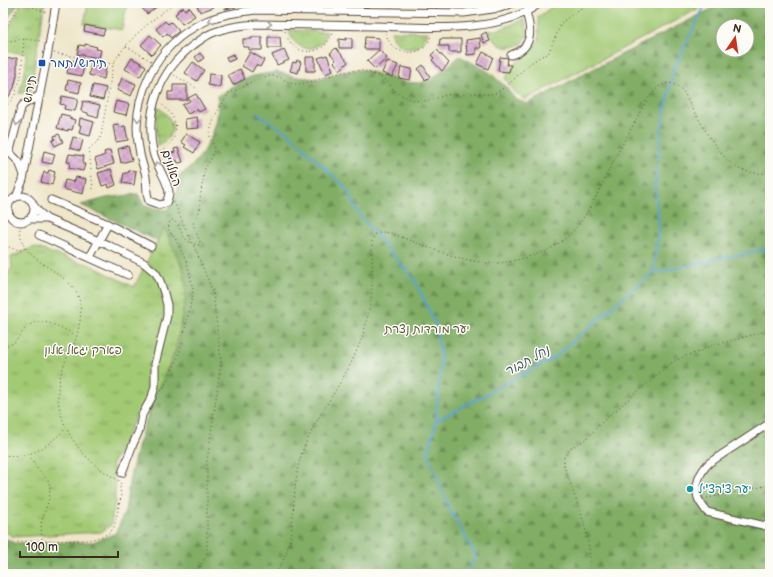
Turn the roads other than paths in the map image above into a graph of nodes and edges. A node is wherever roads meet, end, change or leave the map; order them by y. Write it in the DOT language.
graph roads {
  1 [pos="56,3"];
  2 [pos="513,3"];
  3 [pos="540,3"];
  4 [pos="526,12"];
  5 [pos="511,55"];
  6 [pos="40,95"];
  7 [pos="24,177"];
  8 [pos="16,197"];
  9 [pos="29,198"];
  10 [pos="50,200"];
  11 [pos="10,204"];
  12 [pos="34,206"];
  13 [pos="3,210"];
  14 [pos="3,216"];
  15 [pos="28,219"];
  16 [pos="47,219"];
  17 [pos="16,220"];
  18 [pos="108,224"];
  19 [pos="39,235"];
  20 [pos="98,241"];
  21 [pos="151,246"];
  22 [pos="90,257"];
  23 [pos="128,275"];
  24 [pos="770,423"];
  25 [pos="122,473"];
  26 [pos="770,527"];
  1 -- 6 [label="street, תירוש"];
  2 -- 4 [label="street, האלונים, one-way"];
  3 -- 4 [label="street, האלונים"];
  4 -- 5 [label="street"];
  6 -- 7 [label="street, תירוש"];
  6 -- 7 [label="street, one-way"];
  7 -- 8 [label="street, תירוש"];
  7 -- 9 [label="street, תירוש"];
  8 -- 9 [label="street"];
  8 -- 11 [label="street"];
  9 -- 12 [label="street"];
  10 -- 18 [label="street"];
  11 -- 13 [label="street"];
  11 -- 17 [label="street"];
  12 -- 15 [label="street"];
  12 -- 16 [label="street"];
  14 -- 17 [label="street"];
  15 -- 16 [label="street"];
  15 -- 17 [label="street"];
  16 -- 20 [label="street"];
  18 -- 20 [label="street"];
  18 -- 21 [label="street"];
  19 -- 22 [label="street"];
  20 -- 22 [label="street"];
  20 -- 25 [label="street"];
  22 -- 23 [label="street"];
  24 -- 26 [label="street"];
}
